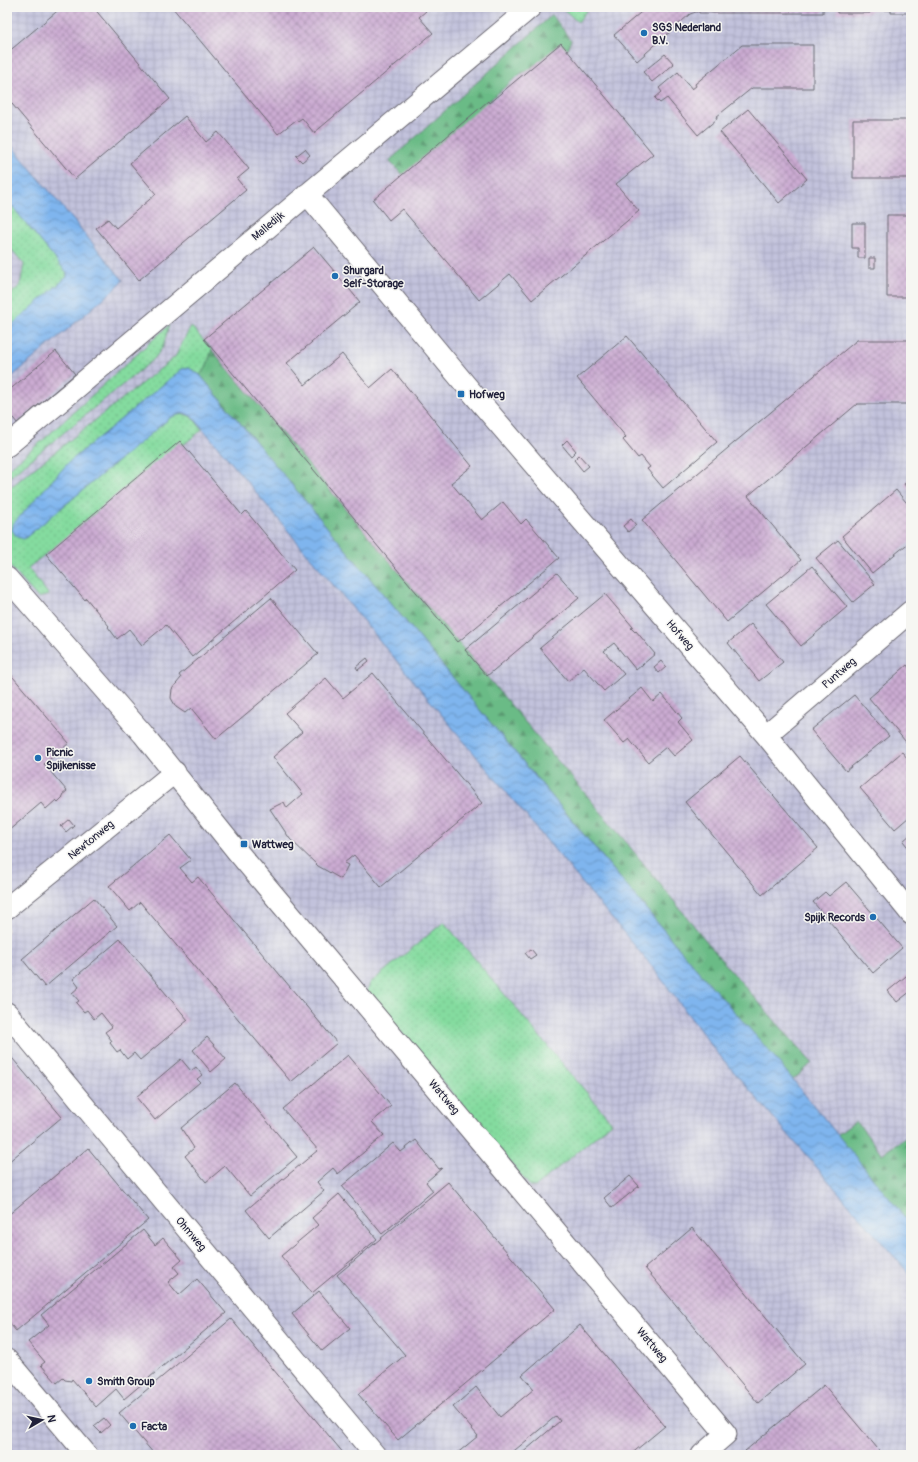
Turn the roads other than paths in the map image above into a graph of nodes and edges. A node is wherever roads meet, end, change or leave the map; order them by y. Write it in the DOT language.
graph roads {
  1 [pos="531,7"];
  2 [pos="307,194"];
  3 [pos="7,446"];
  4 [pos="7,578"];
  5 [pos="911,611"];
  6 [pos="766,736"];
  7 [pos="175,772"];
  8 [pos="7,908"];
  9 [pos="911,914"];
  10 [pos="7,1013"];
  11 [pos="7,1360"];
  12 [pos="87,1455"];
  13 [pos="375,1455"];
  14 [pos="702,1455"];
  1 -- 2 [label="street, Malledijk"];
  2 -- 3 [label="street, Malledijk"];
  2 -- 6 [label="street, Hofweg"];
  4 -- 7 [label="street, Wattweg"];
  5 -- 6 [label="street, Puntweg"];
  6 -- 9 [label="street, Hofweg"];
  7 -- 8 [label="street, Newtonweg"];
  7 -- 14 [label="street, Wattweg"];
  10 -- 13 [label="street, Ohmweg"];
  11 -- 12 [label="street"];
}
